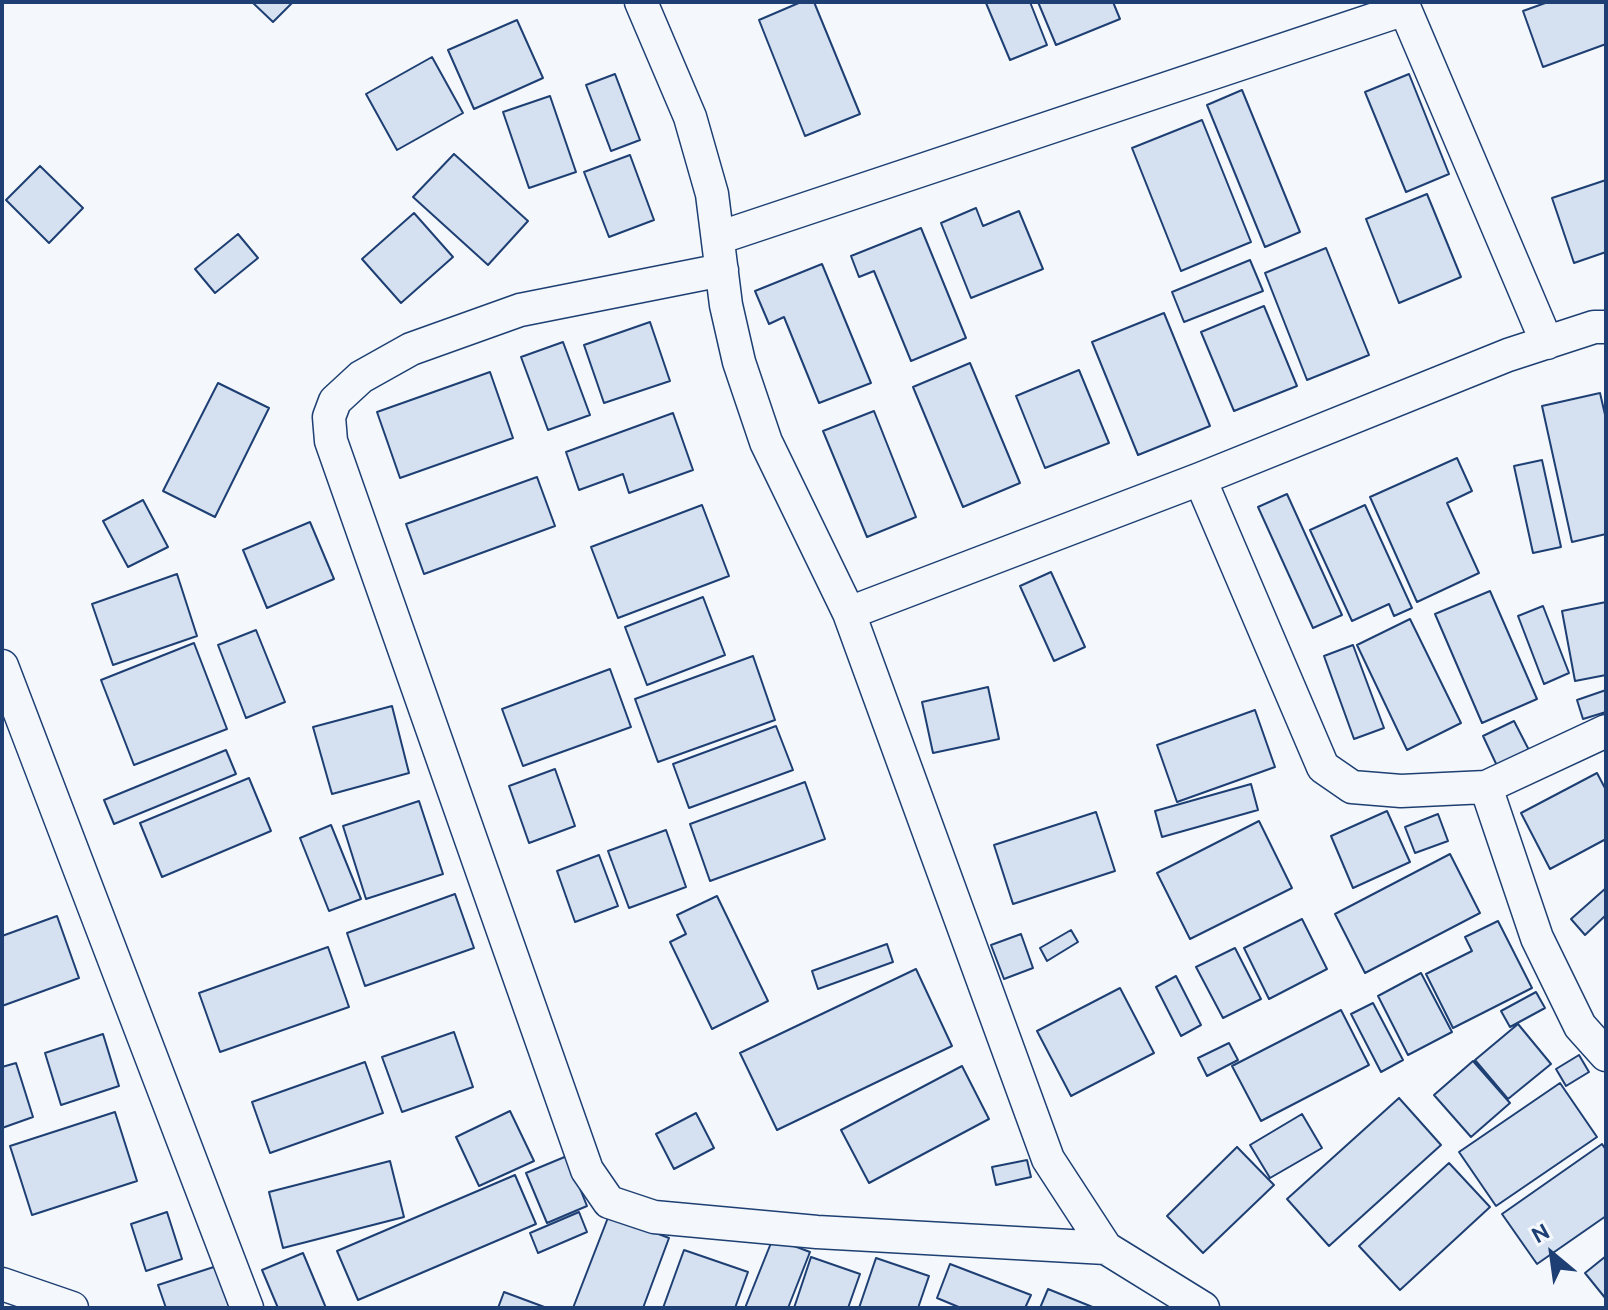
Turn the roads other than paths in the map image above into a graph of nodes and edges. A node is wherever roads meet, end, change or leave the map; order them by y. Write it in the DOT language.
graph roads {
  1 [pos="641,2"];
  2 [pos="1404,5"];
  3 [pos="720,254"];
  4 [pos="1606,327"];
  5 [pos="1547,343"];
  6 [pos="1200,479"];
  7 [pos="849,613"];
  8 [pos="2,666"];
  9 [pos="1606,731"];
  10 [pos="1486,787"];
  11 [pos="1606,1055"];
  12 [pos="1106,1248"];
  13 [pos="2,1284"];
  14 [pos="72,1308"];
  15 [pos="247,1308"];
  16 [pos="1203,1308"];
  1 -- 3 [label="street"];
  2 -- 3 [label="street"];
  2 -- 5 [label="street"];
  3 -- 7 [label="street"];
  3 -- 12 [label="street"];
  4 -- 5 [label="street"];
  5 -- 6 [label="street"];
  6 -- 7 [label="street"];
  6 -- 10 [label="street"];
  7 -- 12 [label="street"];
  8 -- 15 [label="street"];
  9 -- 10 [label="street"];
  10 -- 11 [label="street"];
  12 -- 16 [label="street"];
  13 -- 14 [label="street"];
}
